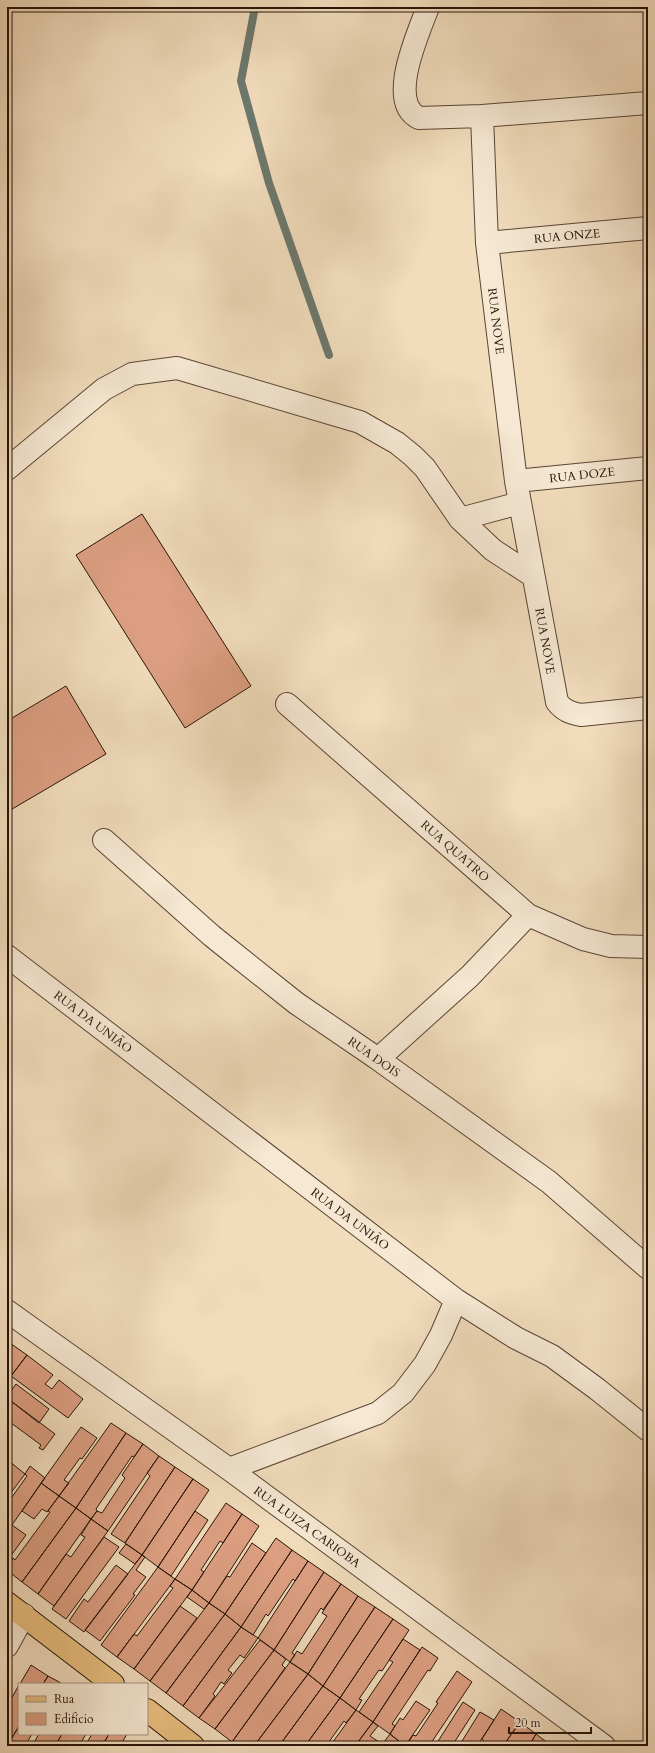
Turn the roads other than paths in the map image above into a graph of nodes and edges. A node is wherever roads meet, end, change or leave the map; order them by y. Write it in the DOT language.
graph roads {
  1 [pos="428,7"];
  2 [pos="648,103"];
  3 [pos="482,116"];
  4 [pos="648,228"];
  5 [pos="486,243"];
  6 [pos="648,468"];
  7 [pos="7,469"];
  8 [pos="516,481"];
  9 [pos="520,503"];
  10 [pos="460,519"];
  11 [pos="533,576"];
  12 [pos="288,704"];
  13 [pos="648,708"];
  14 [pos="104,840"];
  15 [pos="528,915"];
  16 [pos="648,947"];
  17 [pos="7,956"];
  18 [pos="378,1059"];
  19 [pos="648,1268"];
  20 [pos="456,1300"];
  21 [pos="7,1310"];
  22 [pos="648,1430"];
  23 [pos="229,1469"];
  24 [pos="16,1609"];
  25 [pos="7,1646"];
  26 [pos="112,1683"];
  27 [pos="148,1711"];
  28 [pos="193,1746"];
  29 [pos="604,1746"];
  1 -- 3 [label="street"];
  2 -- 3 [label="street"];
  3 -- 5 [label="street, RUA NOVE"];
  4 -- 5 [label="street, RUA ONZE"];
  5 -- 8 [label="street, RUA NOVE"];
  6 -- 8 [label="street, RUA DOZE"];
  7 -- 10 [label="street"];
  8 -- 9 [label="street, RUA NOVE"];
  9 -- 10 [label="street"];
  9 -- 11 [label="street, RUA NOVE"];
  10 -- 11 [label="street"];
  11 -- 13 [label="street, RUA NOVE"];
  12 -- 15 [label="street, RUA QUATRO"];
  14 -- 18 [label="street, RUA DOIS"];
  15 -- 16 [label="street, RUA QUATRO"];
  15 -- 18 [label="street"];
  17 -- 20 [label="street, RUA DA UNIÃO"];
  18 -- 19 [label="street, RUA DOIS"];
  20 -- 22 [label="street, RUA DA UNIÃO"];
  20 -- 23 [label="street"];
  21 -- 23 [label="street, RUA LUIZA CARIOBA"];
  23 -- 29 [label="street, RUA LUIZA CARIOBA"];
  24 -- 25 [label="street"];
  24 -- 26 [label="main road"];
  27 -- 28 [label="main road"];
}
